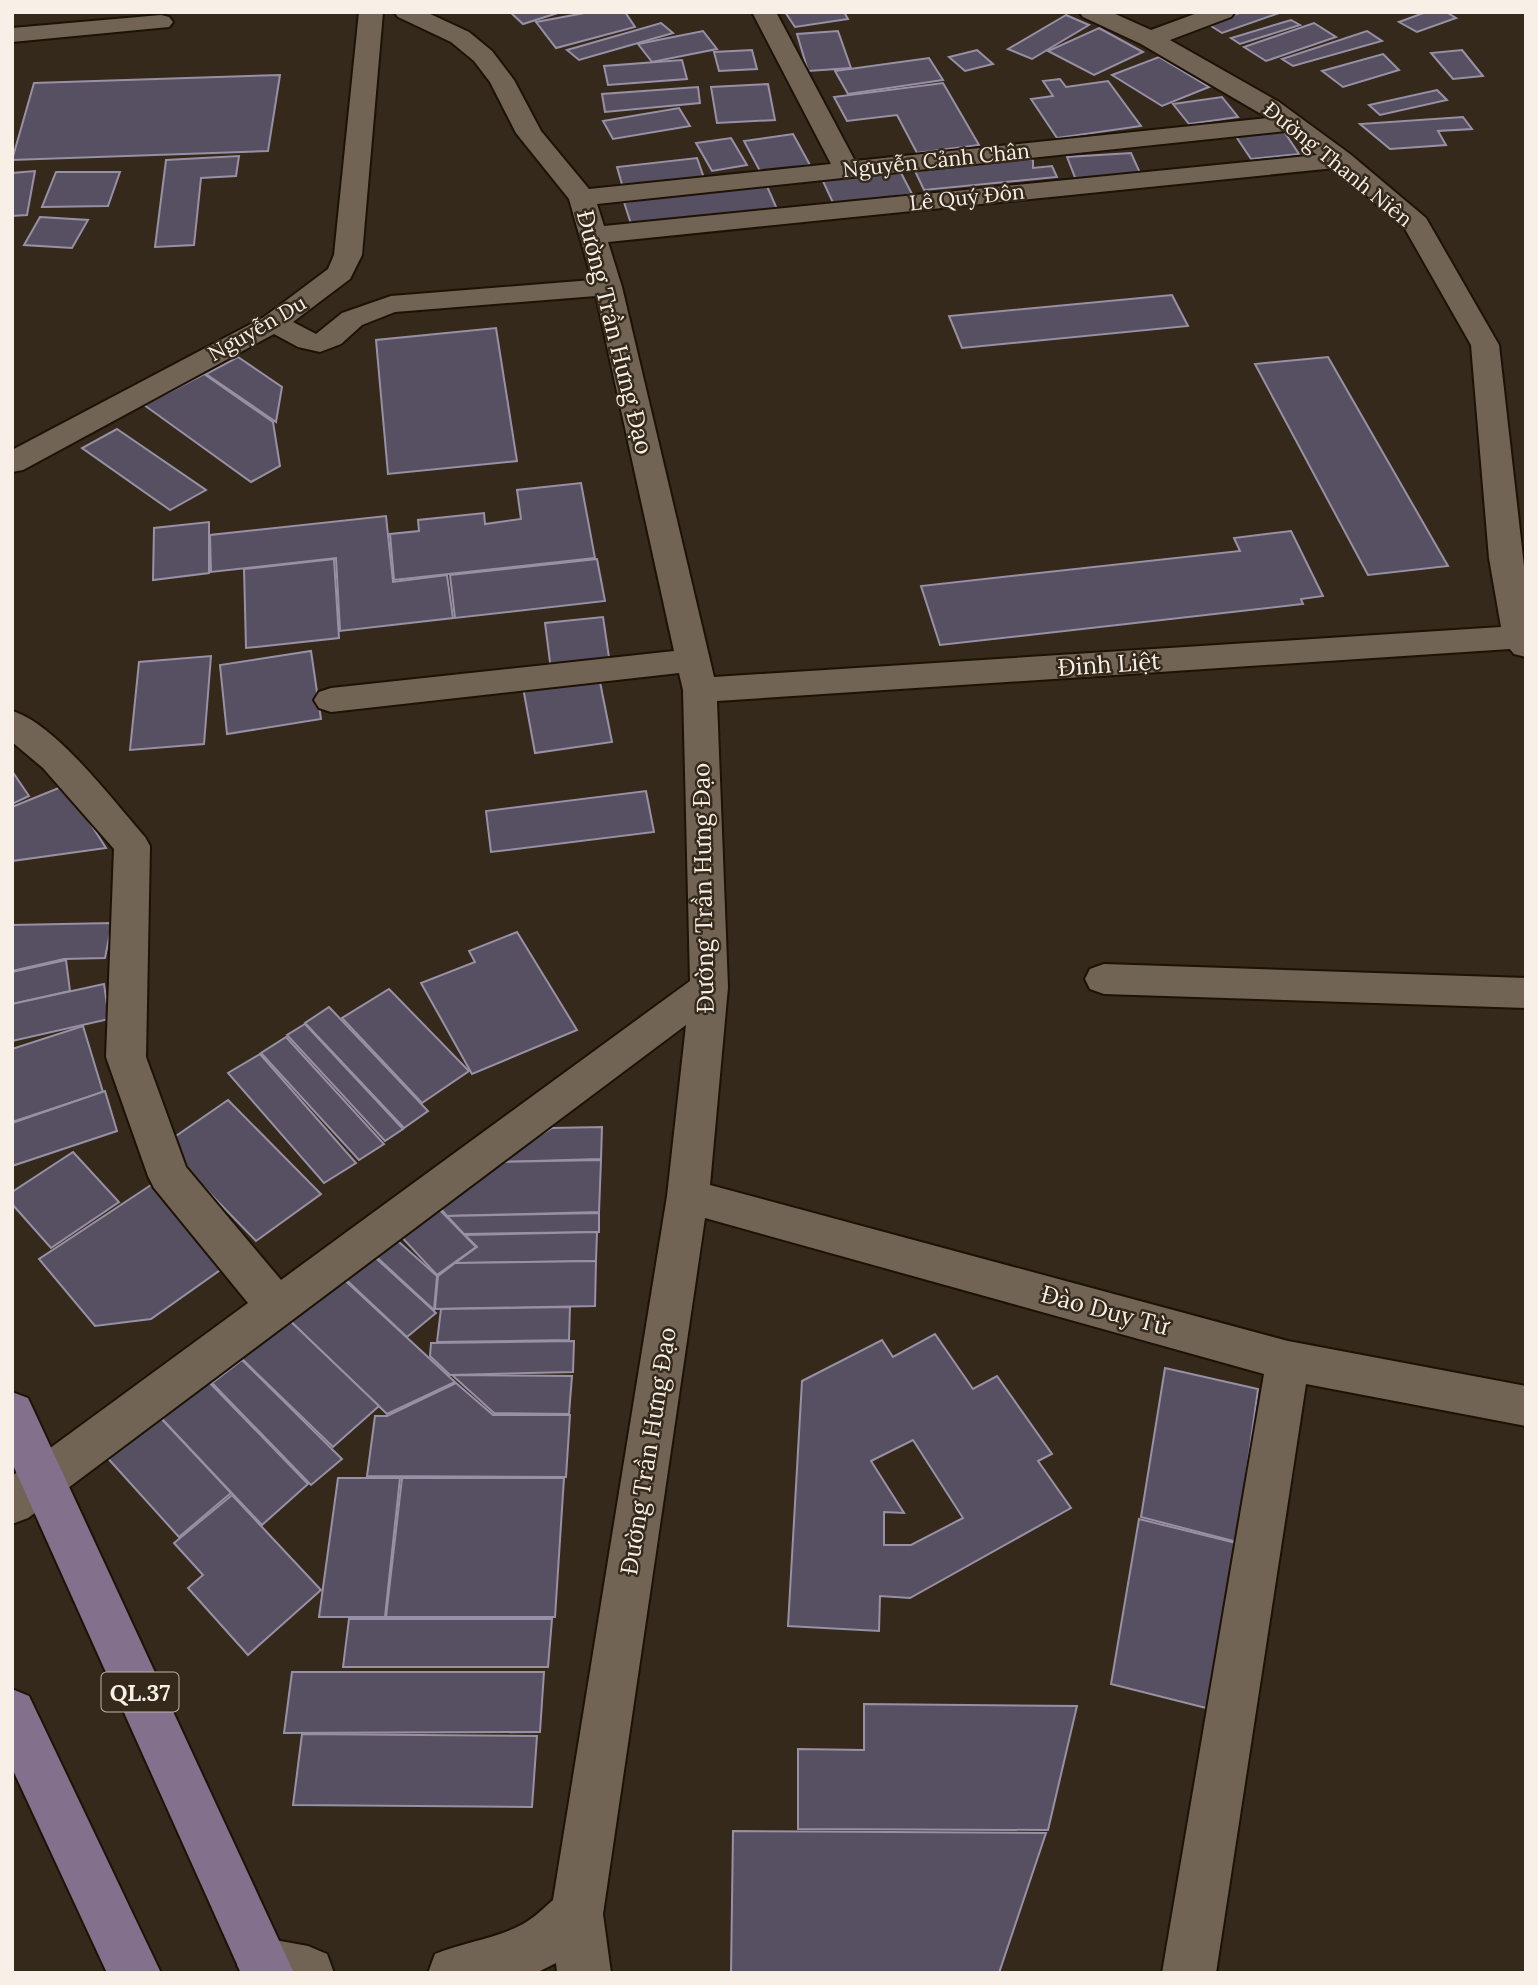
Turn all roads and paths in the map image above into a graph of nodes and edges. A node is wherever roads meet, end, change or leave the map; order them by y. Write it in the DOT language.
graph roads {
  1 [pos="371,12"];
  2 [pos="406,12"];
  3 [pos="764,12"];
  4 [pos="1091,12"];
  5 [pos="1223,12"];
  6 [pos="161,22"];
  7 [pos="12,35"];
  8 [pos="1150,40"];
  9 [pos="1290,123"];
  10 [pos="1340,160"];
  11 [pos="846,170"];
  12 [pos="582,198"];
  13 [pos="594,235"];
  14 [pos="608,287"];
  15 [pos="274,323"];
  16 [pos="12,463"];
  17 [pos="1522,642"];
  18 [pos="696,675"];
  19 [pos="331,700"];
  20 [pos="12,723"];
  21 [pos="1104,979"];
  22 [pos="709,987"];
  23 [pos="1526,993"];
  24 [pos="688,1196"];
  25 [pos="277,1307"];
  26 [pos="1288,1361"];
  27 [pos="1526,1406"];
  28 [pos="12,1412"];
  29 [pos="28,1491"];
  30 [pos="12,1713"];
  31 [pos="577,1914"];
  32 [pos="280,1970"];
  33 [pos="135,1973"];
  34 [pos="454,1973"];
  35 [pos="584,1973"];
  36 [pos="1189,1973"];
  1 -- 15 [label="street, Nguyễn Du"];
  2 -- 12 [label="street, Đường Trần Hưng Đạo"];
  3 -- 11 [label="street"];
  4 -- 8 [label="street, Đường Thanh Niên"];
  5 -- 8 [label="street"];
  6 -- 7 [label="street"];
  8 -- 9 [label="street, Đường Thanh Niên"];
  9 -- 10 [label="street, Đường Thanh Niên"];
  9 -- 11 [label="street, Nguyễn Cảnh Chân"];
  10 -- 13 [label="street, Lê Quý Đôn"];
  10 -- 17 [label="street, Đường Thanh Niên"];
  11 -- 12 [label="street, Nguyễn Cảnh Chân"];
  12 -- 13 [label="street, Đường Trần Hưng Đạo"];
  13 -- 14 [label="street, Đường Trần Hưng Đạo"];
  14 -- 15 [label="street"];
  14 -- 18 [label="street, Đường Trần Hưng Đạo"];
  15 -- 16 [label="street, Nguyễn Du"];
  17 -- 18 [label="street, Đinh Liệt"];
  18 -- 19 [label="street, Đinh Liệt"];
  18 -- 22 [label="street, Đường Trần Hưng Đạo"];
  20 -- 25 [label="street"];
  21 -- 23 [label="street"];
  22 -- 24 [label="street, Đường Trần Hưng Đạo"];
  22 -- 25 [label="street"];
  24 -- 26 [label="street, Đào Duy Từ"];
  24 -- 31 [label="street, Đường Trần Hưng Đạo"];
  25 -- 29 [label="street"];
  26 -- 27 [label="street, Đào Duy Từ"];
  26 -- 36 [label="street"];
  28 -- 29 [label="main road, QL.37"];
  29 -- 32 [label="main road, QL.37"];
  30 -- 33 [label="main road"];
  31 -- 34 [label="street"];
  31 -- 35 [label="street, Đường Trần Hưng Đạo"];
}
